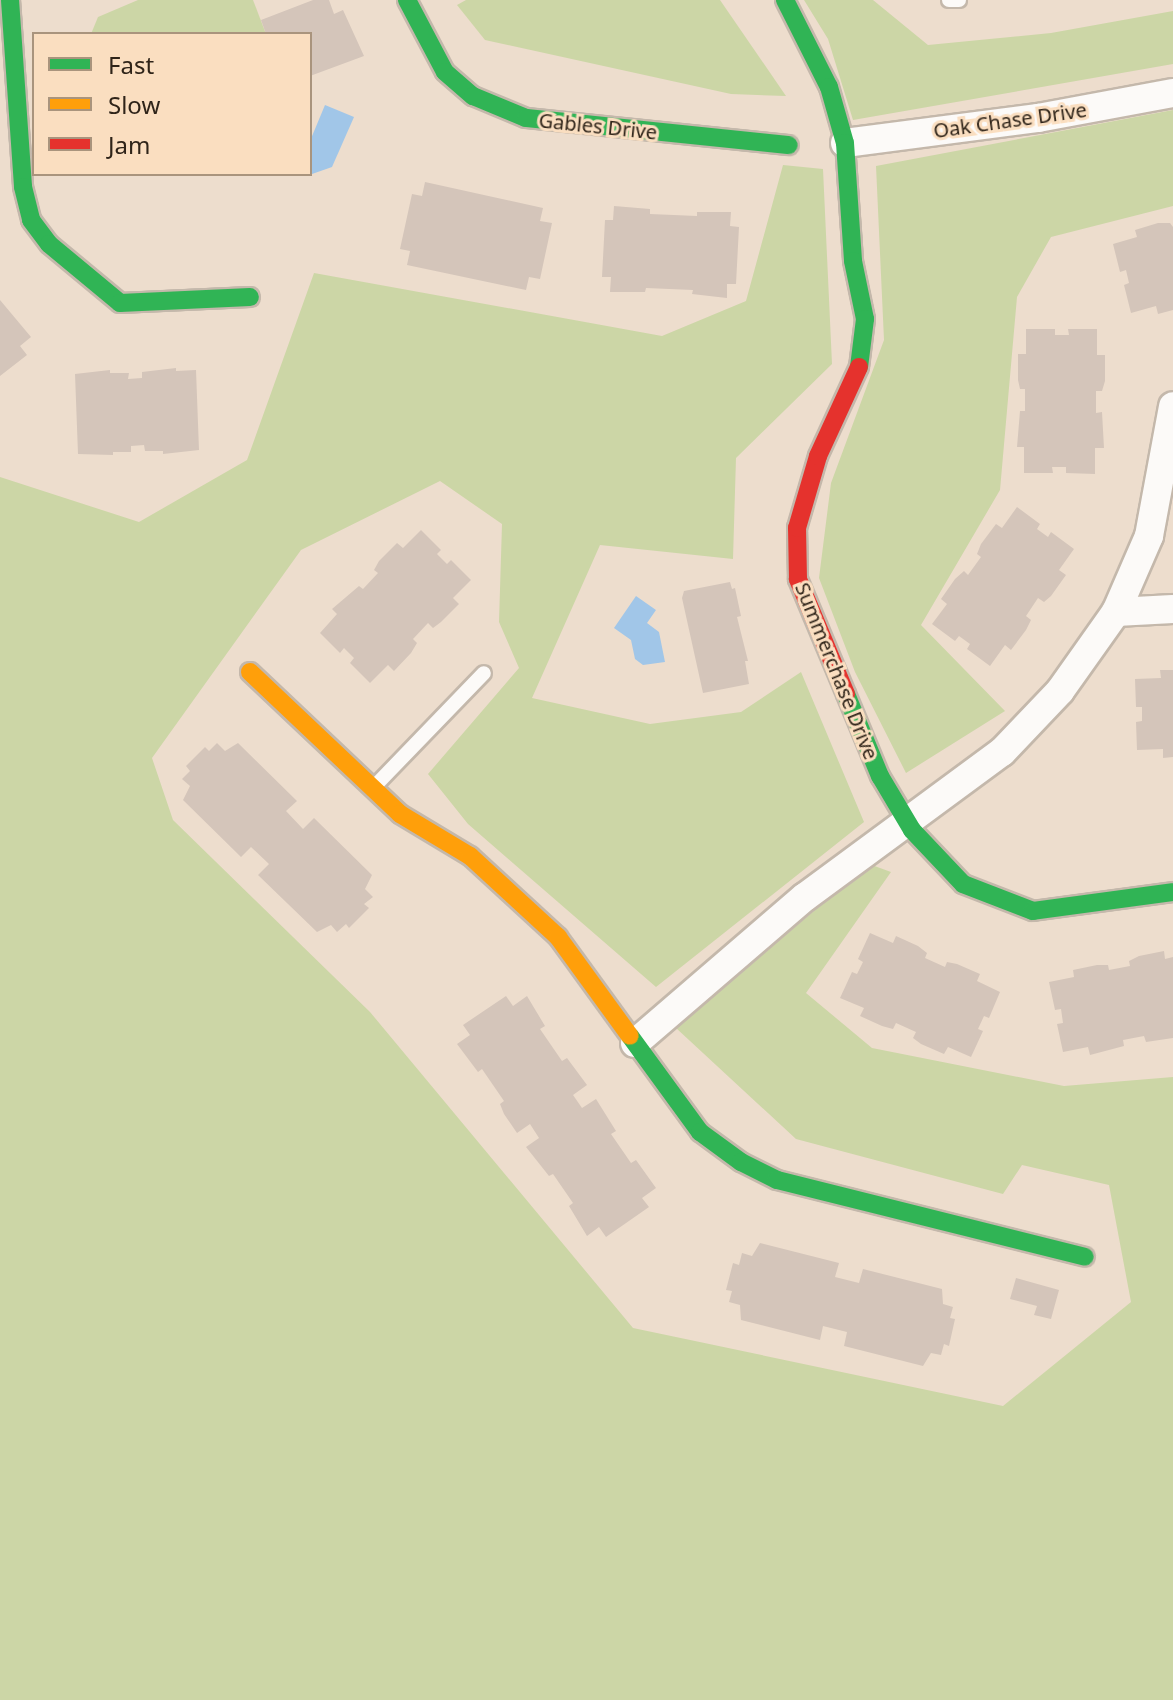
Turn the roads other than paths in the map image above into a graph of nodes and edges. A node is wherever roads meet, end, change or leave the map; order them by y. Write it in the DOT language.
graph roads {
  1 [pos="10,0"];
  2 [pos="785,0"];
  3 [pos="949,0"];
  4 [pos="959,0"];
  5 [pos="414,3"];
  6 [pos="1173,93"];
  7 [pos="845,143"];
  8 [pos="789,145"];
  9 [pos="250,297"];
  10 [pos="1173,406"];
  11 [pos="1173,609"];
  12 [pos="1116,612"];
  13 [pos="250,672"];
  14 [pos="484,673"];
  15 [pos="371,789"];
  16 [pos="906,821"];
  17 [pos="1173,892"];
  18 [pos="635,1043"];
  19 [pos="1085,1257"];
  1 -- 9 [label="street"];
  2 -- 7 [label="street, Summerchase Drive"];
  3 -- 4 [label="lane"];
  5 -- 8 [label="street, Gables Drive"];
  6 -- 7 [label="street, Oak Chase Drive"];
  7 -- 16 [label="street, Summerchase Drive"];
  10 -- 12 [label="street"];
  11 -- 12 [label="street"];
  12 -- 16 [label="street"];
  13 -- 15 [label="street"];
  14 -- 15 [label="lane"];
  15 -- 18 [label="street"];
  16 -- 17 [label="street, Summerchase Drive"];
  16 -- 18 [label="street"];
  18 -- 19 [label="street"];
}
